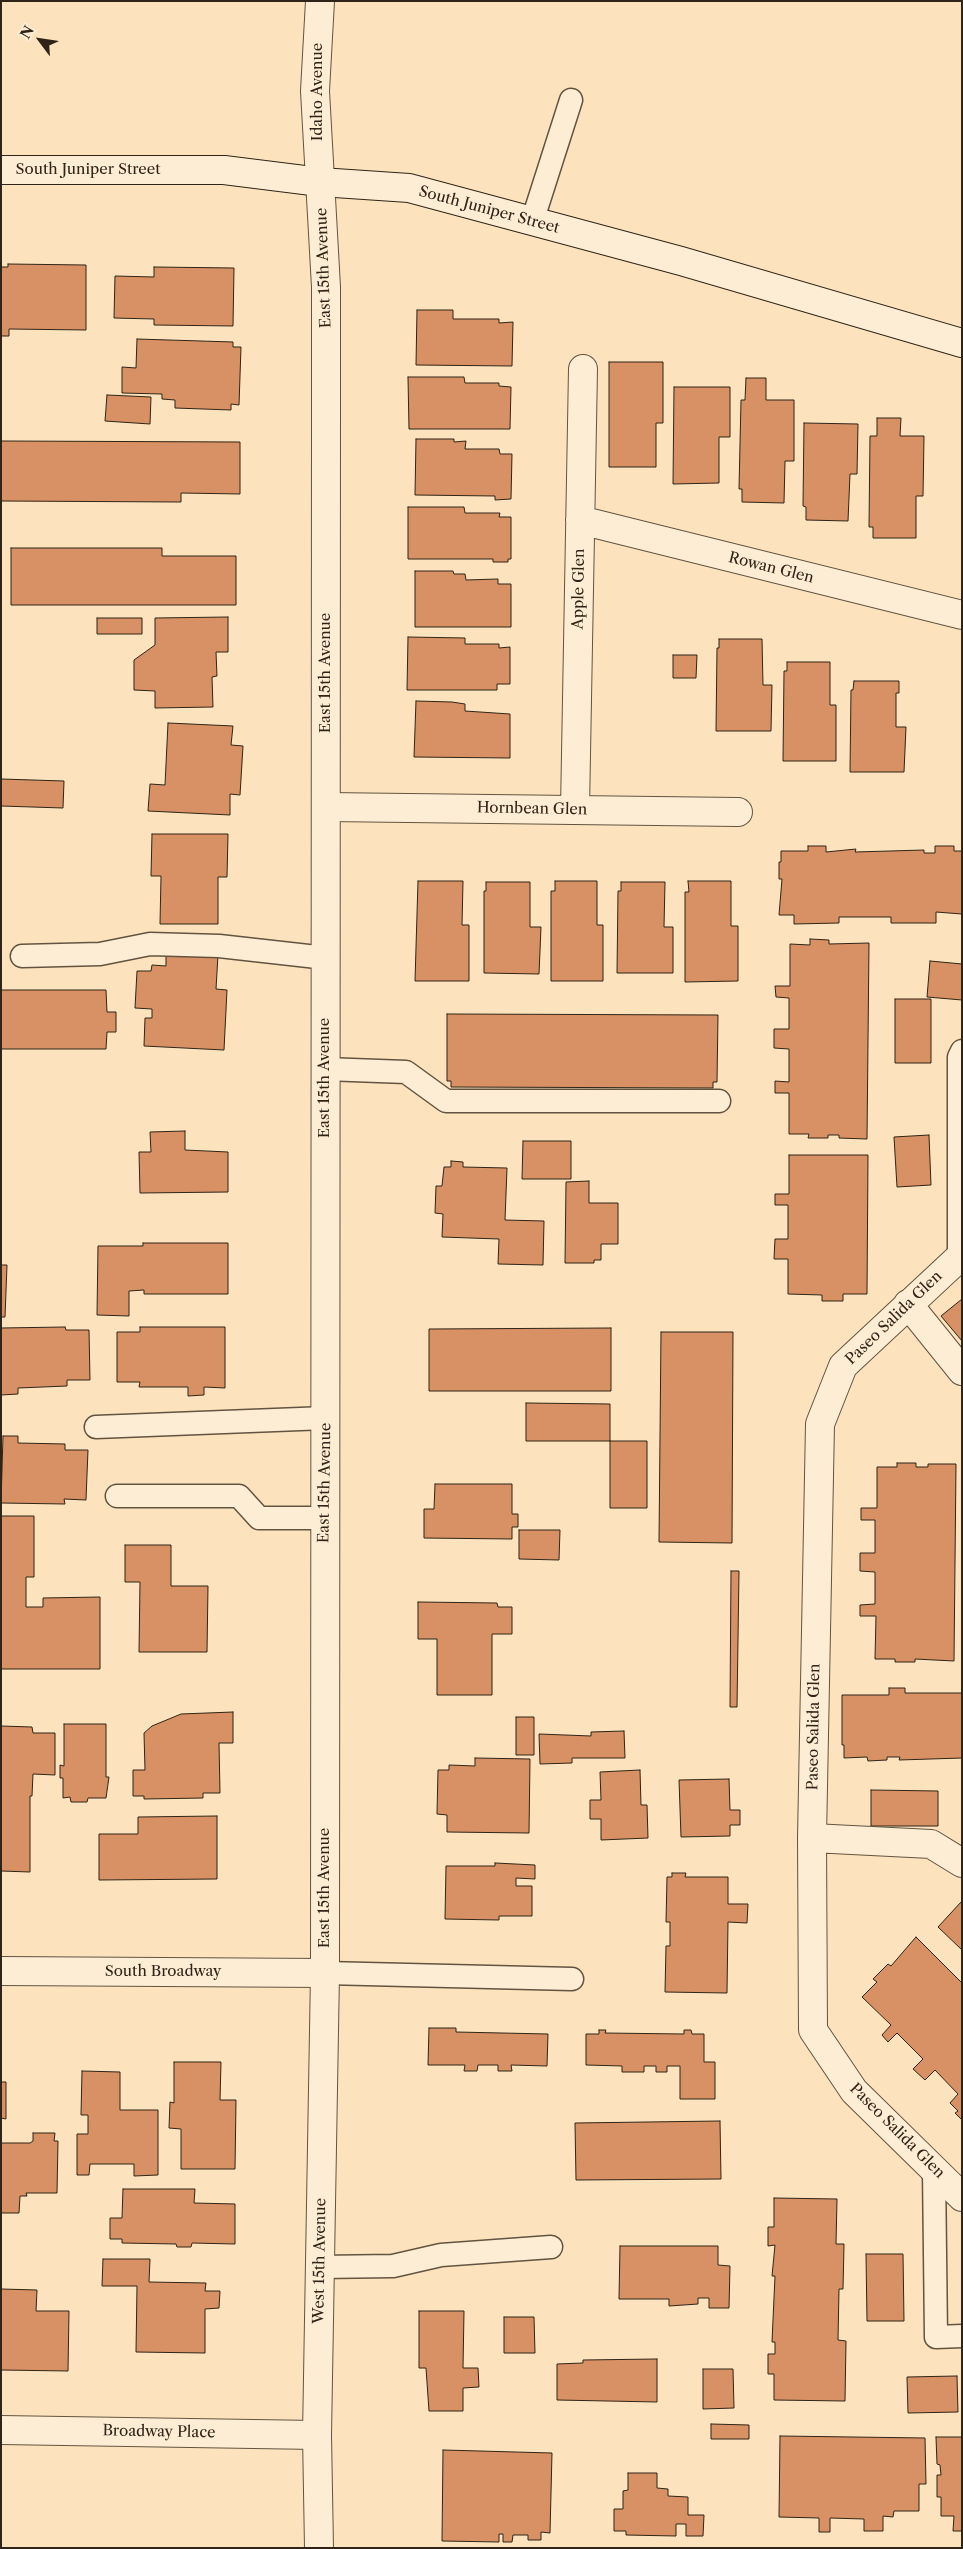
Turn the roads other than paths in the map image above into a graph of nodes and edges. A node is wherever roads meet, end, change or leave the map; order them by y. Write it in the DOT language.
graph roads {
  1 [pos="320,1"];
  2 [pos="571,100"];
  3 [pos="1,170"];
  4 [pos="320,182"];
  5 [pos="532,222"];
  6 [pos="962,343"];
  7 [pos="583,369"];
  8 [pos="580,520"];
  9 [pos="962,615"];
  10 [pos="326,807"];
  11 [pos="575,809"];
  12 [pos="738,812"];
  13 [pos="22,956"];
  14 [pos="326,958"];
  15 [pos="962,1051"];
  16 [pos="325,1069"];
  17 [pos="719,1101"];
  18 [pos="960,1256"];
  19 [pos="908,1304"];
  20 [pos="962,1371"];
  21 [pos="326,1418"];
  22 [pos="96,1427"];
  23 [pos="118,1496"];
  24 [pos="324,1518"];
  25 [pos="812,1838"];
  26 [pos="962,1863"];
  27 [pos="1,1971"];
  28 [pos="325,1973"];
  29 [pos="572,1979"];
  30 [pos="934,2170"];
  31 [pos="962,2197"];
  32 [pos="551,2247"];
  33 [pos="320,2267"];
  34 [pos="962,2336"];
  35 [pos="1,2430"];
  36 [pos="317,2435"];
  37 [pos="319,2548"];
  1 -- 4 [label="street, Idaho Avenue"];
  2 -- 5 [label="lane"];
  3 -- 4 [label="street, South Juniper Street"];
  4 -- 5 [label="street, South Juniper Street"];
  4 -- 10 [label="street, East 15th Avenue"];
  5 -- 6 [label="street, South Juniper Street"];
  7 -- 8 [label="street, Apple Glen"];
  8 -- 9 [label="street, Rowan Glen"];
  8 -- 11 [label="street, Apple Glen"];
  10 -- 11 [label="street, Hornbean Glen"];
  10 -- 14 [label="street, East 15th Avenue"];
  11 -- 12 [label="street, Hornbean Glen"];
  13 -- 14 [label="lane"];
  14 -- 16 [label="street, East 15th Avenue"];
  15 -- 18 [label="lane"];
  16 -- 17 [label="lane"];
  16 -- 21 [label="street, East 15th Avenue"];
  18 -- 19 [label="street, Paseo Salida Glen"];
  19 -- 20 [label="street"];
  19 -- 25 [label="street, Paseo Salida Glen"];
  21 -- 22 [label="lane"];
  21 -- 24 [label="street, East 15th Avenue"];
  23 -- 24 [label="lane"];
  24 -- 28 [label="street, East 15th Avenue"];
  25 -- 26 [label="street"];
  25 -- 30 [label="street, Paseo Salida Glen"];
  27 -- 28 [label="street, South Broadway"];
  28 -- 29 [label="lane"];
  28 -- 33 [label="street, West 15th Avenue"];
  30 -- 31 [label="street, Paseo Salida Glen"];
  30 -- 34 [label="lane"];
  32 -- 33 [label="lane"];
  33 -- 36 [label="street, West 15th Avenue"];
  35 -- 36 [label="street, Broadway Place"];
  36 -- 37 [label="street, West 15th Avenue"];
}
